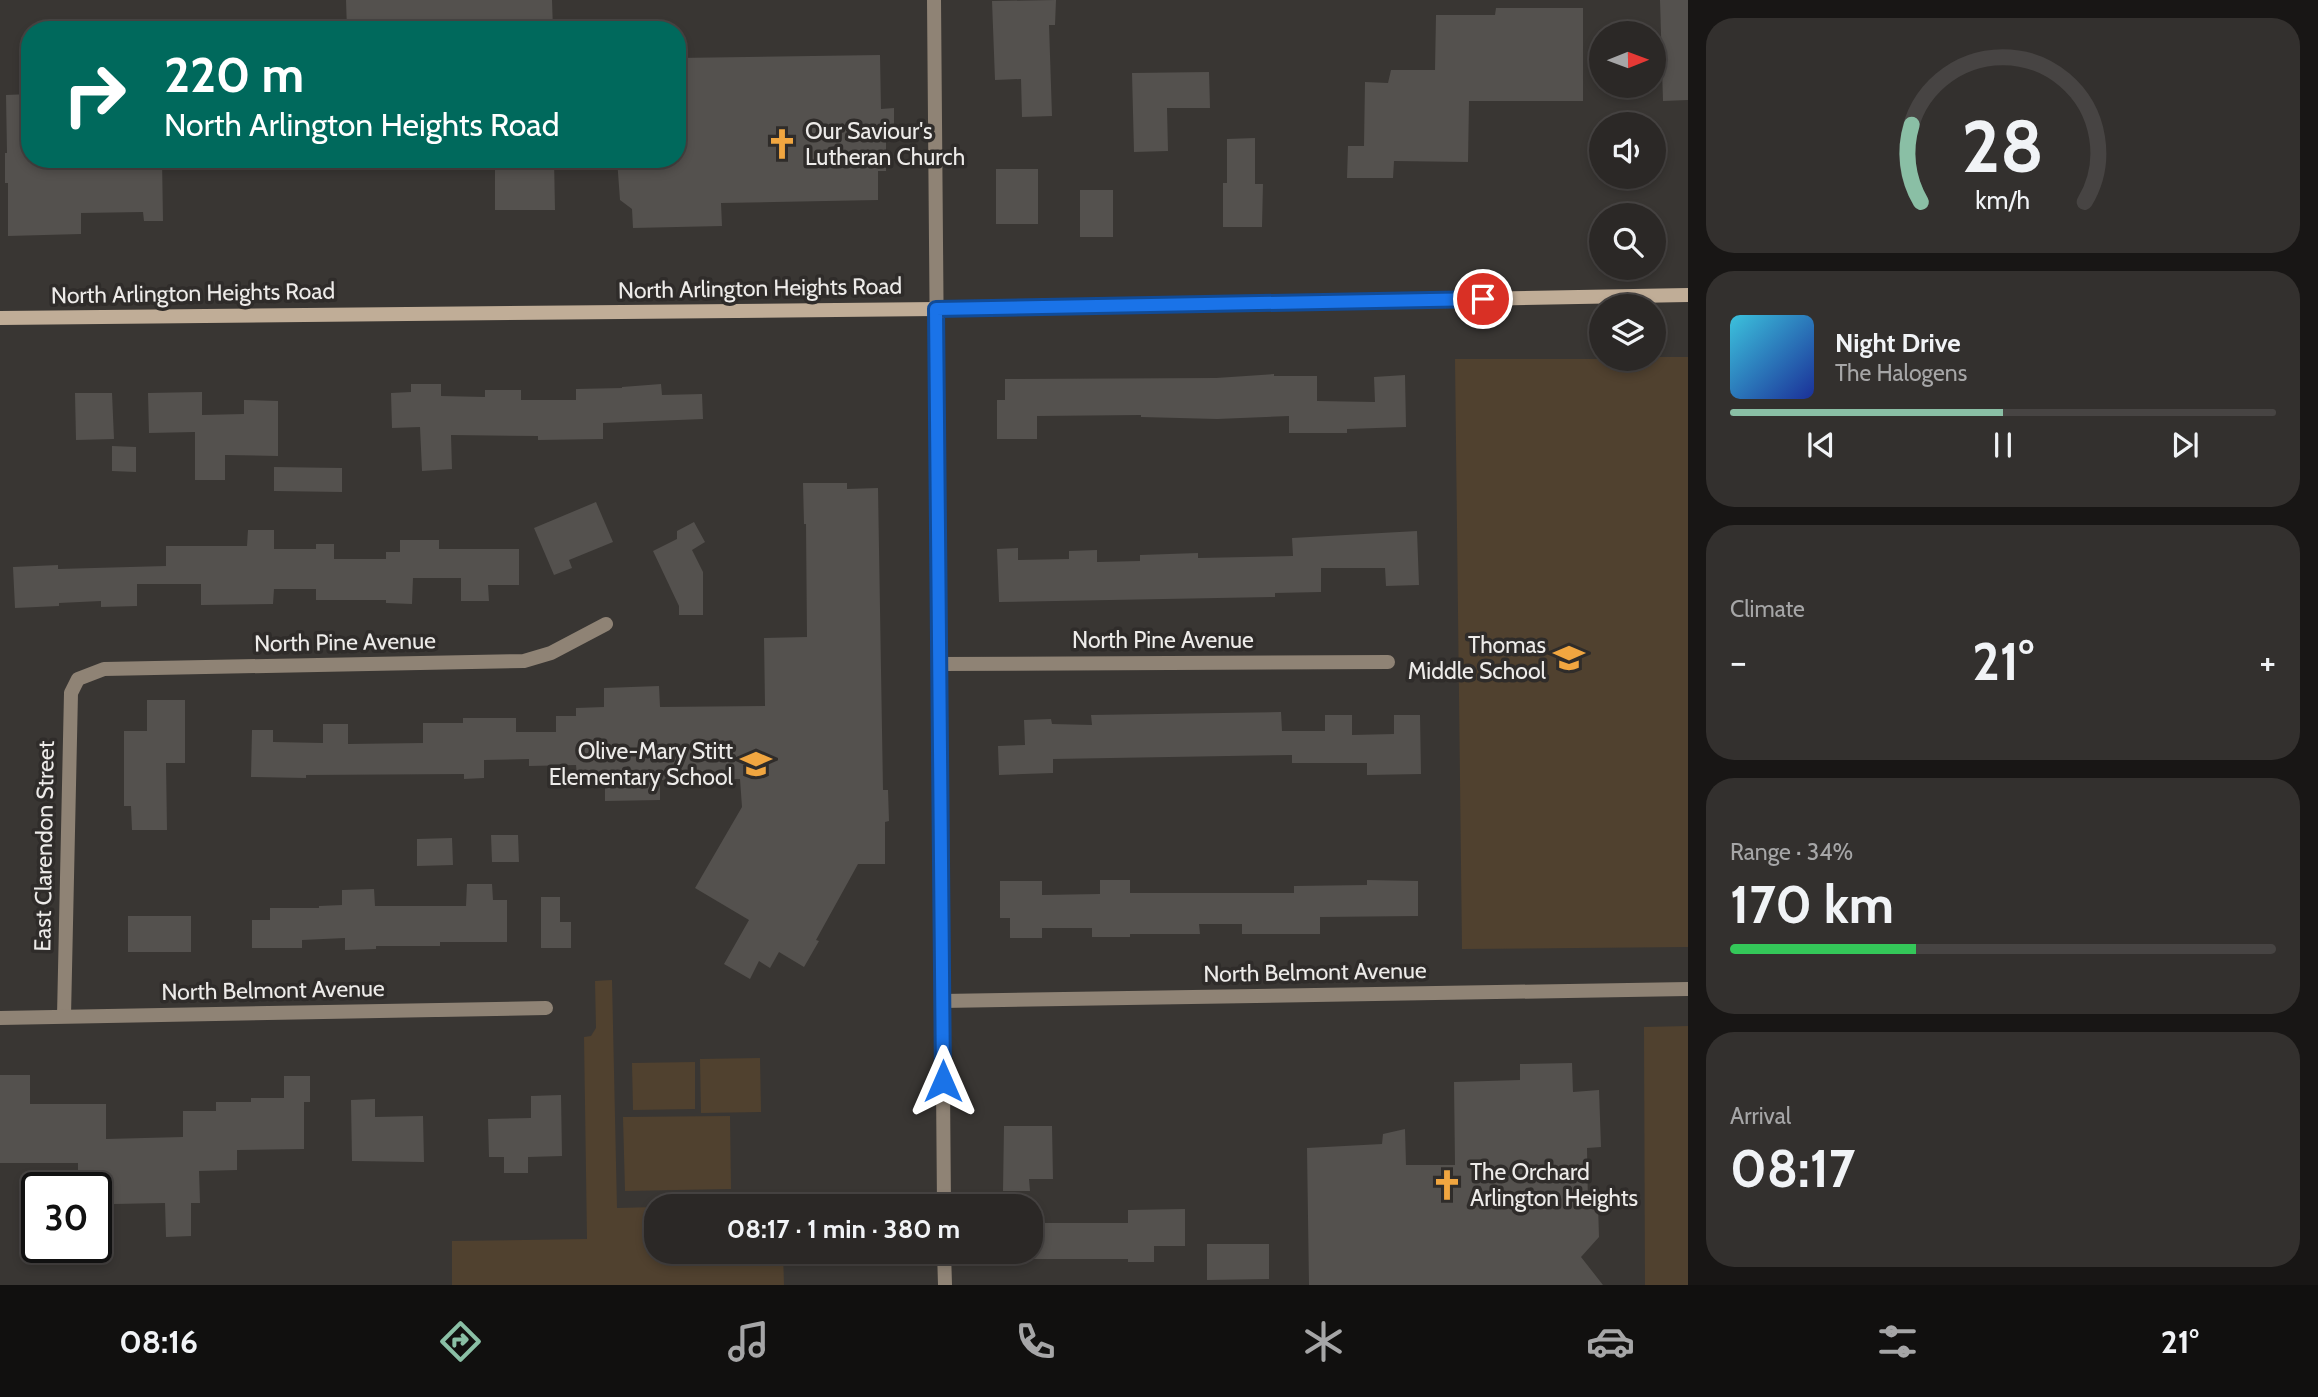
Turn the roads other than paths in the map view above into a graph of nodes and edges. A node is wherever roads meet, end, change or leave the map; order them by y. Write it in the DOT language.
graph roads {
  1 [pos="934,0"];
  2 [pos="1688,295"];
  3 [pos="936,309"];
  4 [pos="0,318"];
  5 [pos="606,624"];
  6 [pos="1388,662"];
  7 [pos="940,664"];
  8 [pos="78,679"];
  9 [pos="1688,989"];
  10 [pos="942,1001"];
  11 [pos="546,1008"];
  12 [pos="64,1016"];
  13 [pos="0,1018"];
  14 [pos="944,1194"];
  15 [pos="944,1264"];
  16 [pos="945,1285"];
  1 -- 3 [label="street"];
  2 -- 3 [label="main road, North Arlington Heights Road"];
  3 -- 4 [label="main road, North Arlington Heights Road"];
  3 -- 7 [label="street"];
  5 -- 8 [label="street, North Pine Avenue"];
  6 -- 7 [label="street, North Pine Avenue"];
  7 -- 10 [label="street"];
  8 -- 12 [label="street, East Clarendon Street"];
  9 -- 10 [label="street, North Belmont Avenue"];
  10 -- 14 [label="street"];
  11 -- 12 [label="street, North Belmont Avenue"];
  12 -- 13 [label="street, North Belmont Avenue"];
  15 -- 16 [label="street"];
}
